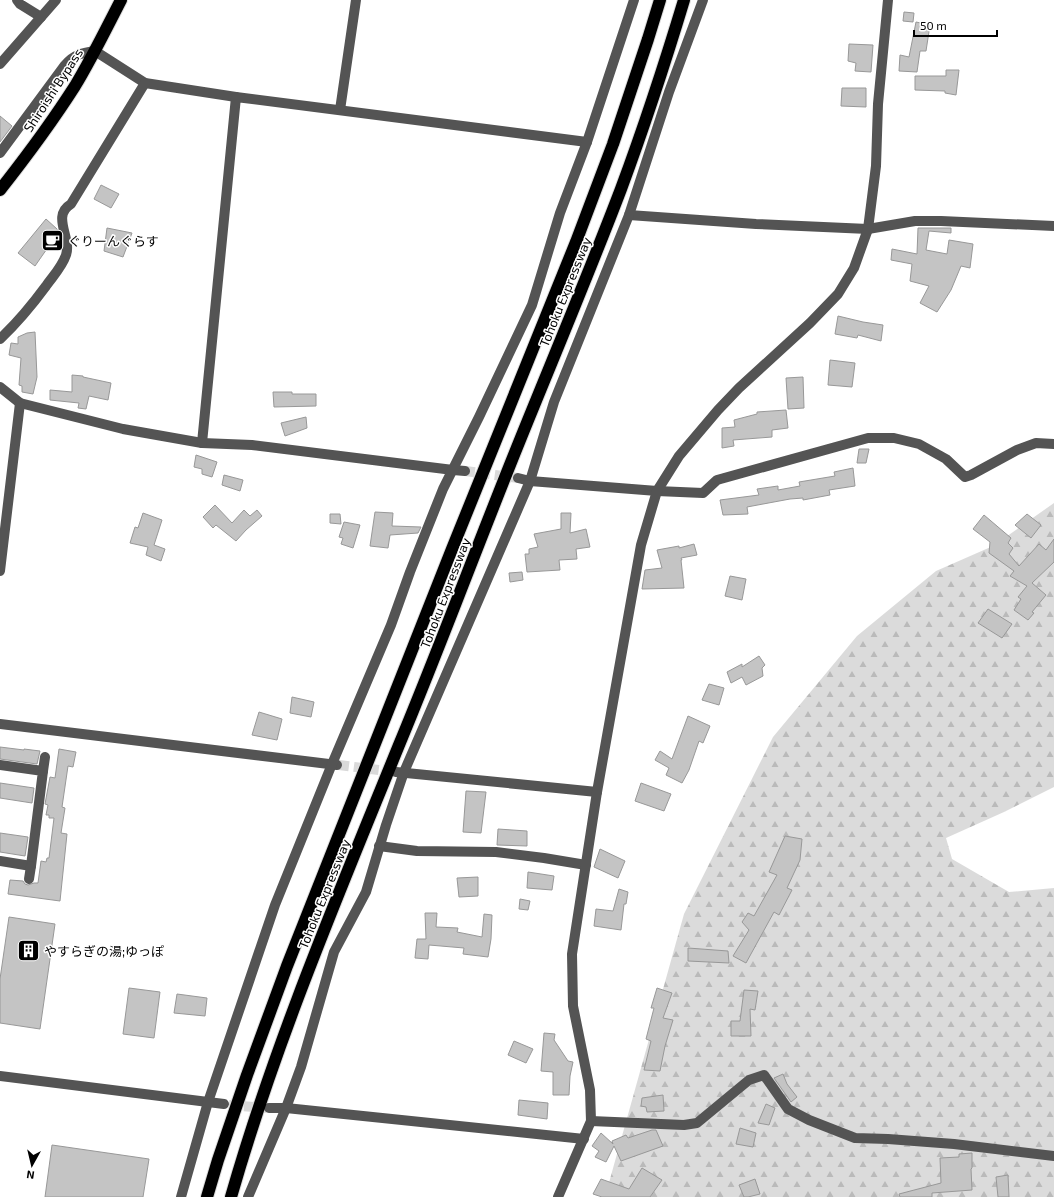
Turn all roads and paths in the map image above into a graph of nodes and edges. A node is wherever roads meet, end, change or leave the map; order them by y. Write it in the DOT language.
graph roads {
  1 [pos="17,0"];
  2 [pos="56,0"];
  3 [pos="121,0"];
  4 [pos="356,0"];
  5 [pos="634,0"];
  6 [pos="660,0"];
  7 [pos="684,0"];
  8 [pos="702,0"];
  9 [pos="888,0"];
  10 [pos="42,17"];
  11 [pos="95,51"];
  12 [pos="0,64"];
  13 [pos="145,83"];
  14 [pos="236,97"];
  15 [pos="340,110"];
  16 [pos="587,142"];
  17 [pos="0,154"];
  18 [pos="0,190"];
  19 [pos="629,216"];
  20 [pos="1054,226"];
  21 [pos="868,229"];
  22 [pos="0,339"];
  23 [pos="0,387"];
  24 [pos="20,403"];
  25 [pos="202,442"];
  26 [pos="1054,444"];
  27 [pos="453,470"];
  28 [pos="465,471"];
  29 [pos="518,478"];
  30 [pos="530,481"];
  31 [pos="657,491"];
  32 [pos="0,571"];
  33 [pos="0,724"];
  34 [pos="45,757"];
  35 [pos="335,764"];
  36 [pos="0,765"];
  37 [pos="43,771"];
  38 [pos="400,772"];
  39 [pos="597,792"];
  40 [pos="380,846"];
  41 [pos="0,861"];
  42 [pos="586,865"];
  43 [pos="31,866"];
  44 [pos="29,879"];
  45 [pos="0,1076"];
  46 [pos="208,1102"];
  47 [pos="224,1104"];
  48 [pos="269,1108"];
  49 [pos="286,1108"];
  50 [pos="591,1121"];
  51 [pos="584,1139"];
  52 [pos="1054,1156"];
  53 [pos="181,1197"];
  54 [pos="207,1197"];
  55 [pos="231,1197"];
  56 [pos="248,1197"];
  57 [pos="558,1197"];
  1 -- 10 [label="street"];
  2 -- 10 [label="street"];
  3 -- 11 [label="highway, Shiroishi Bypass"];
  4 -- 15 [label="street"];
  5 -- 16 [label="street"];
  6 -- 54 [label="highway, Tohoku Expressway"];
  7 -- 55 [label="highway, Tohoku Expressway"];
  8 -- 19 [label="street"];
  9 -- 21 [label="street"];
  10 -- 12 [label="street"];
  11 -- 13 [label="street"];
  11 -- 17 [label="street"];
  11 -- 18 [label="highway, Shiroishi Bypass"];
  13 -- 14 [label="street"];
  13 -- 22 [label="street"];
  14 -- 15 [label="street"];
  14 -- 25 [label="street"];
  15 -- 16 [label="street"];
  16 -- 27 [label="street"];
  19 -- 21 [label="street"];
  19 -- 30 [label="street"];
  20 -- 21 [label="street"];
  21 -- 31 [label="street"];
  23 -- 24 [label="street"];
  24 -- 25 [label="street"];
  24 -- 32 [label="street"];
  25 -- 27 [label="street"];
  26 -- 31 [label="street"];
  27 -- 28 [label="street"];
  27 -- 35 [label="street"];
  29 -- 30 [label="street"];
  30 -- 31 [label="street"];
  30 -- 38 [label="street"];
  31 -- 39 [label="street"];
  33 -- 35 [label="street"];
  34 -- 37 [label="street"];
  35 -- 46 [label="street"];
  36 -- 37 [label="street"];
  37 -- 43 [label="street"];
  38 -- 39 [label="street"];
  38 -- 40 [label="street"];
  39 -- 42 [label="street"];
  40 -- 42 [label="street"];
  40 -- 49 [label="street"];
  41 -- 43 [label="street"];
  42 -- 50 [label="street"];
  43 -- 44 [label="street"];
  45 -- 46 [label="street"];
  46 -- 47 [label="street"];
  46 -- 53 [label="street"];
  48 -- 49 [label="street"];
  49 -- 51 [label="street"];
  49 -- 56 [label="street"];
  50 -- 51 [label="street"];
  50 -- 52 [label="street"];
  51 -- 57 [label="street"];
}
